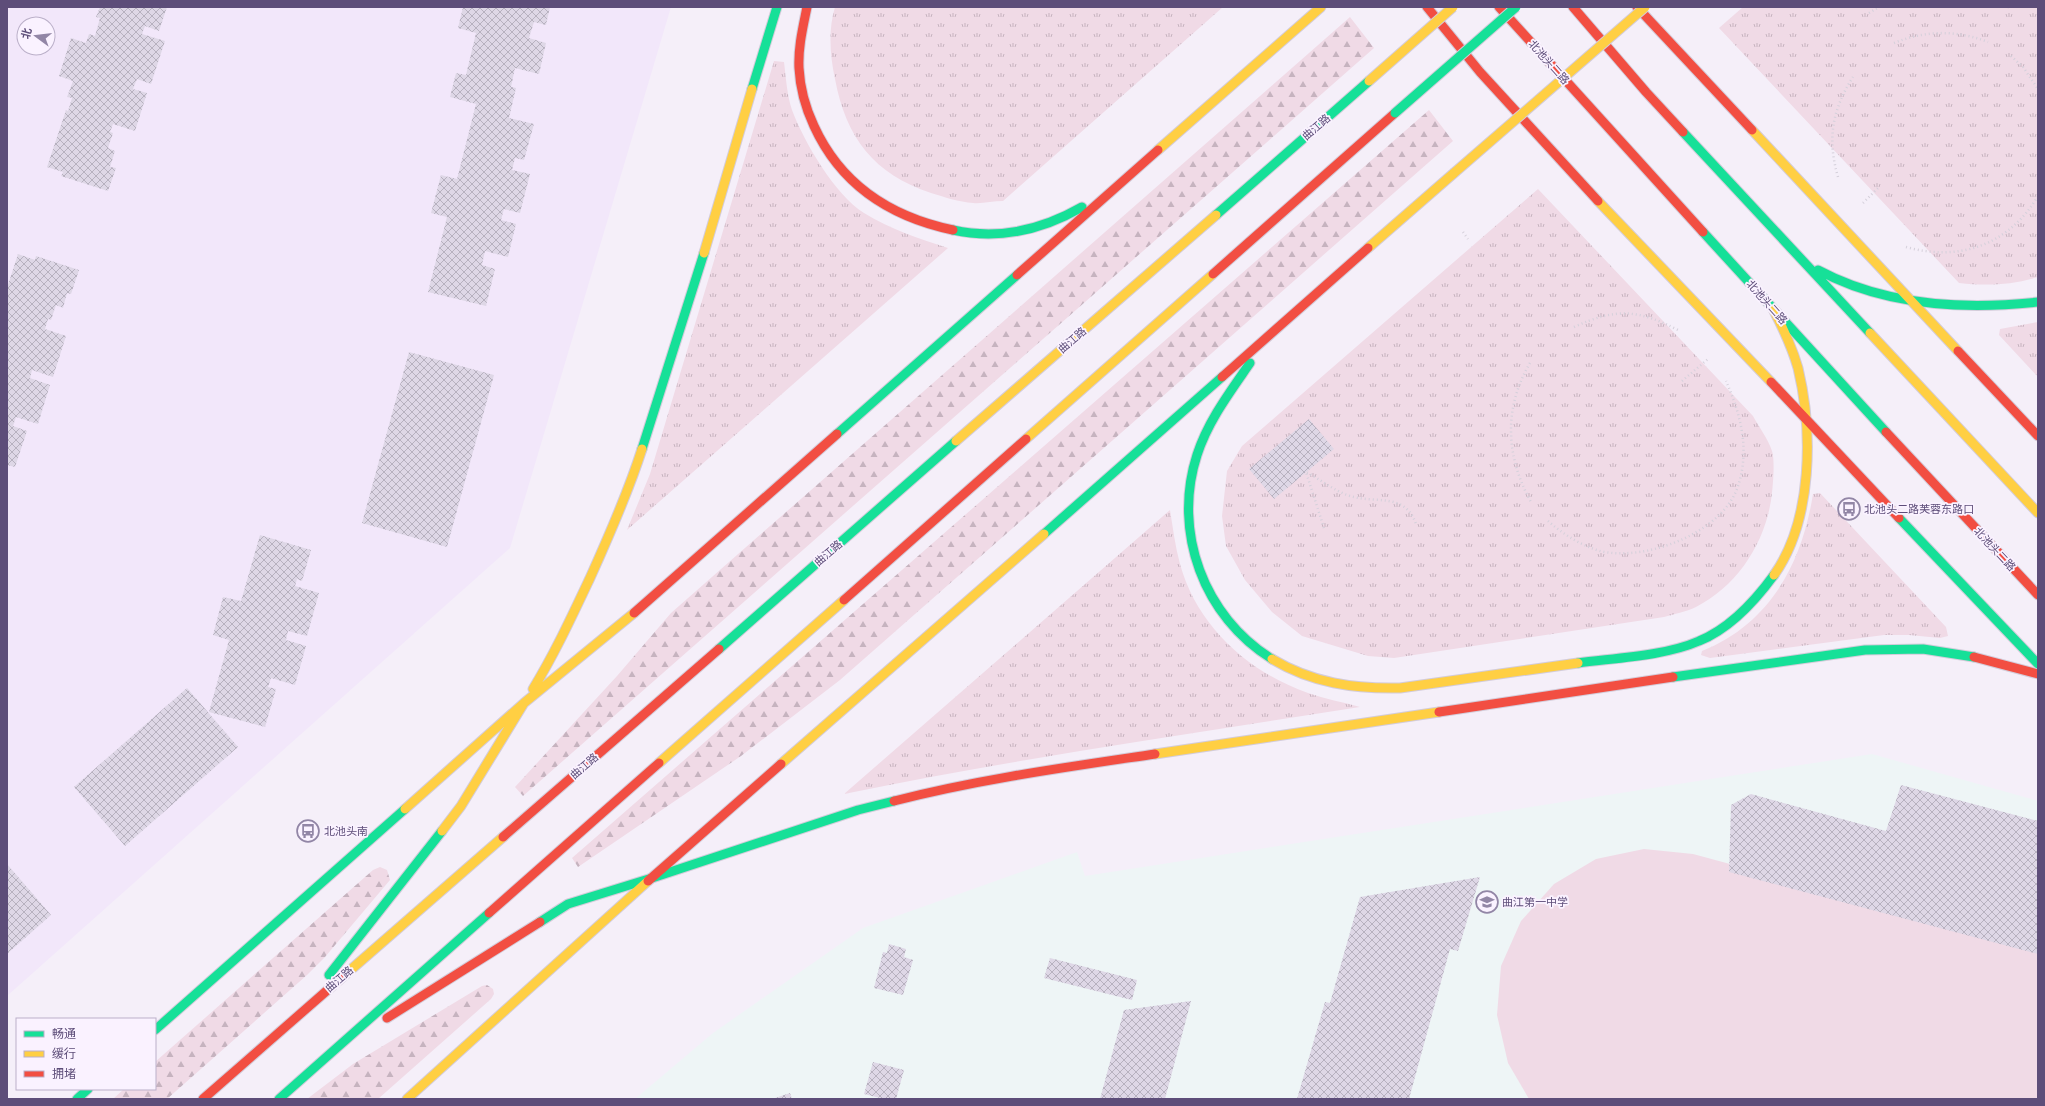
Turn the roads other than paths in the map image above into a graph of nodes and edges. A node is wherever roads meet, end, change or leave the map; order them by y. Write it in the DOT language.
graph roads {
  1 [pos="776,7"];
  2 [pos="807,7"];
  3 [pos="1427,7"];
  4 [pos="1453,7"];
  5 [pos="1499,7"];
  6 [pos="1516,7"];
  7 [pos="1573,7"];
  8 [pos="1637,7"];
  9 [pos="1645,7"];
  10 [pos="1318,10"];
  11 [pos="1129,178"];
  12 [pos="1803,261"];
  13 [pos="1914,302"];
  14 [pos="2038,302"];
  15 [pos="1773,309"];
  16 [pos="1264,341"];
  17 [pos="1807,422"];
  18 [pos="2038,436"];
  19 [pos="2038,513"];
  20 [pos="2038,595"];
  21 [pos="2038,664"];
  22 [pos="2038,674"];
  23 [pos="524,703"];
  24 [pos="652,878"];
  25 [pos="296,1016"];
  26 [pos="156,1029"];
  27 [pos="330,1054"];
  28 [pos="87,1090"];
  29 [pos="76,1099"];
  30 [pos="203,1099"];
  31 [pos="279,1099"];
  32 [pos="407,1099"];
  1 -- 23 [label="main road"];
  2 -- 11 [label="main road"];
  3 -- 17 [label="main road"];
  4 -- 25 [label="main road, 曲江路, bridge"];
  5 -- 15 [label="main road, 北池头二路"];
  6 -- 27 [label="main road, bridge"];
  7 -- 12 [label="main road"];
  8 -- 13 [label="main road"];
  9 -- 16 [label="main road, bridge"];
  10 -- 11 [label="main road"];
  11 -- 23 [label="main road"];
  12 -- 13 [label="main road"];
  12 -- 19 [label="main road"];
  13 -- 14 [label="main road"];
  13 -- 18 [label="main road"];
  15 -- 17 [label="main road"];
  15 -- 20 [label="main road, 北池头二路"];
  16 -- 17 [label="main road"];
  16 -- 24 [label="main road"];
  17 -- 21 [label="main road"];
  22 -- 24 [label="main road"];
  23 -- 25 [label="main road"];
  23 -- 26 [label="main road"];
  24 -- 27 [label="main road"];
  24 -- 32 [label="main road"];
  25 -- 30 [label="main road, 曲江路"];
  27 -- 31 [label="main road"];
  28 -- 29 [label="main road"];
}
